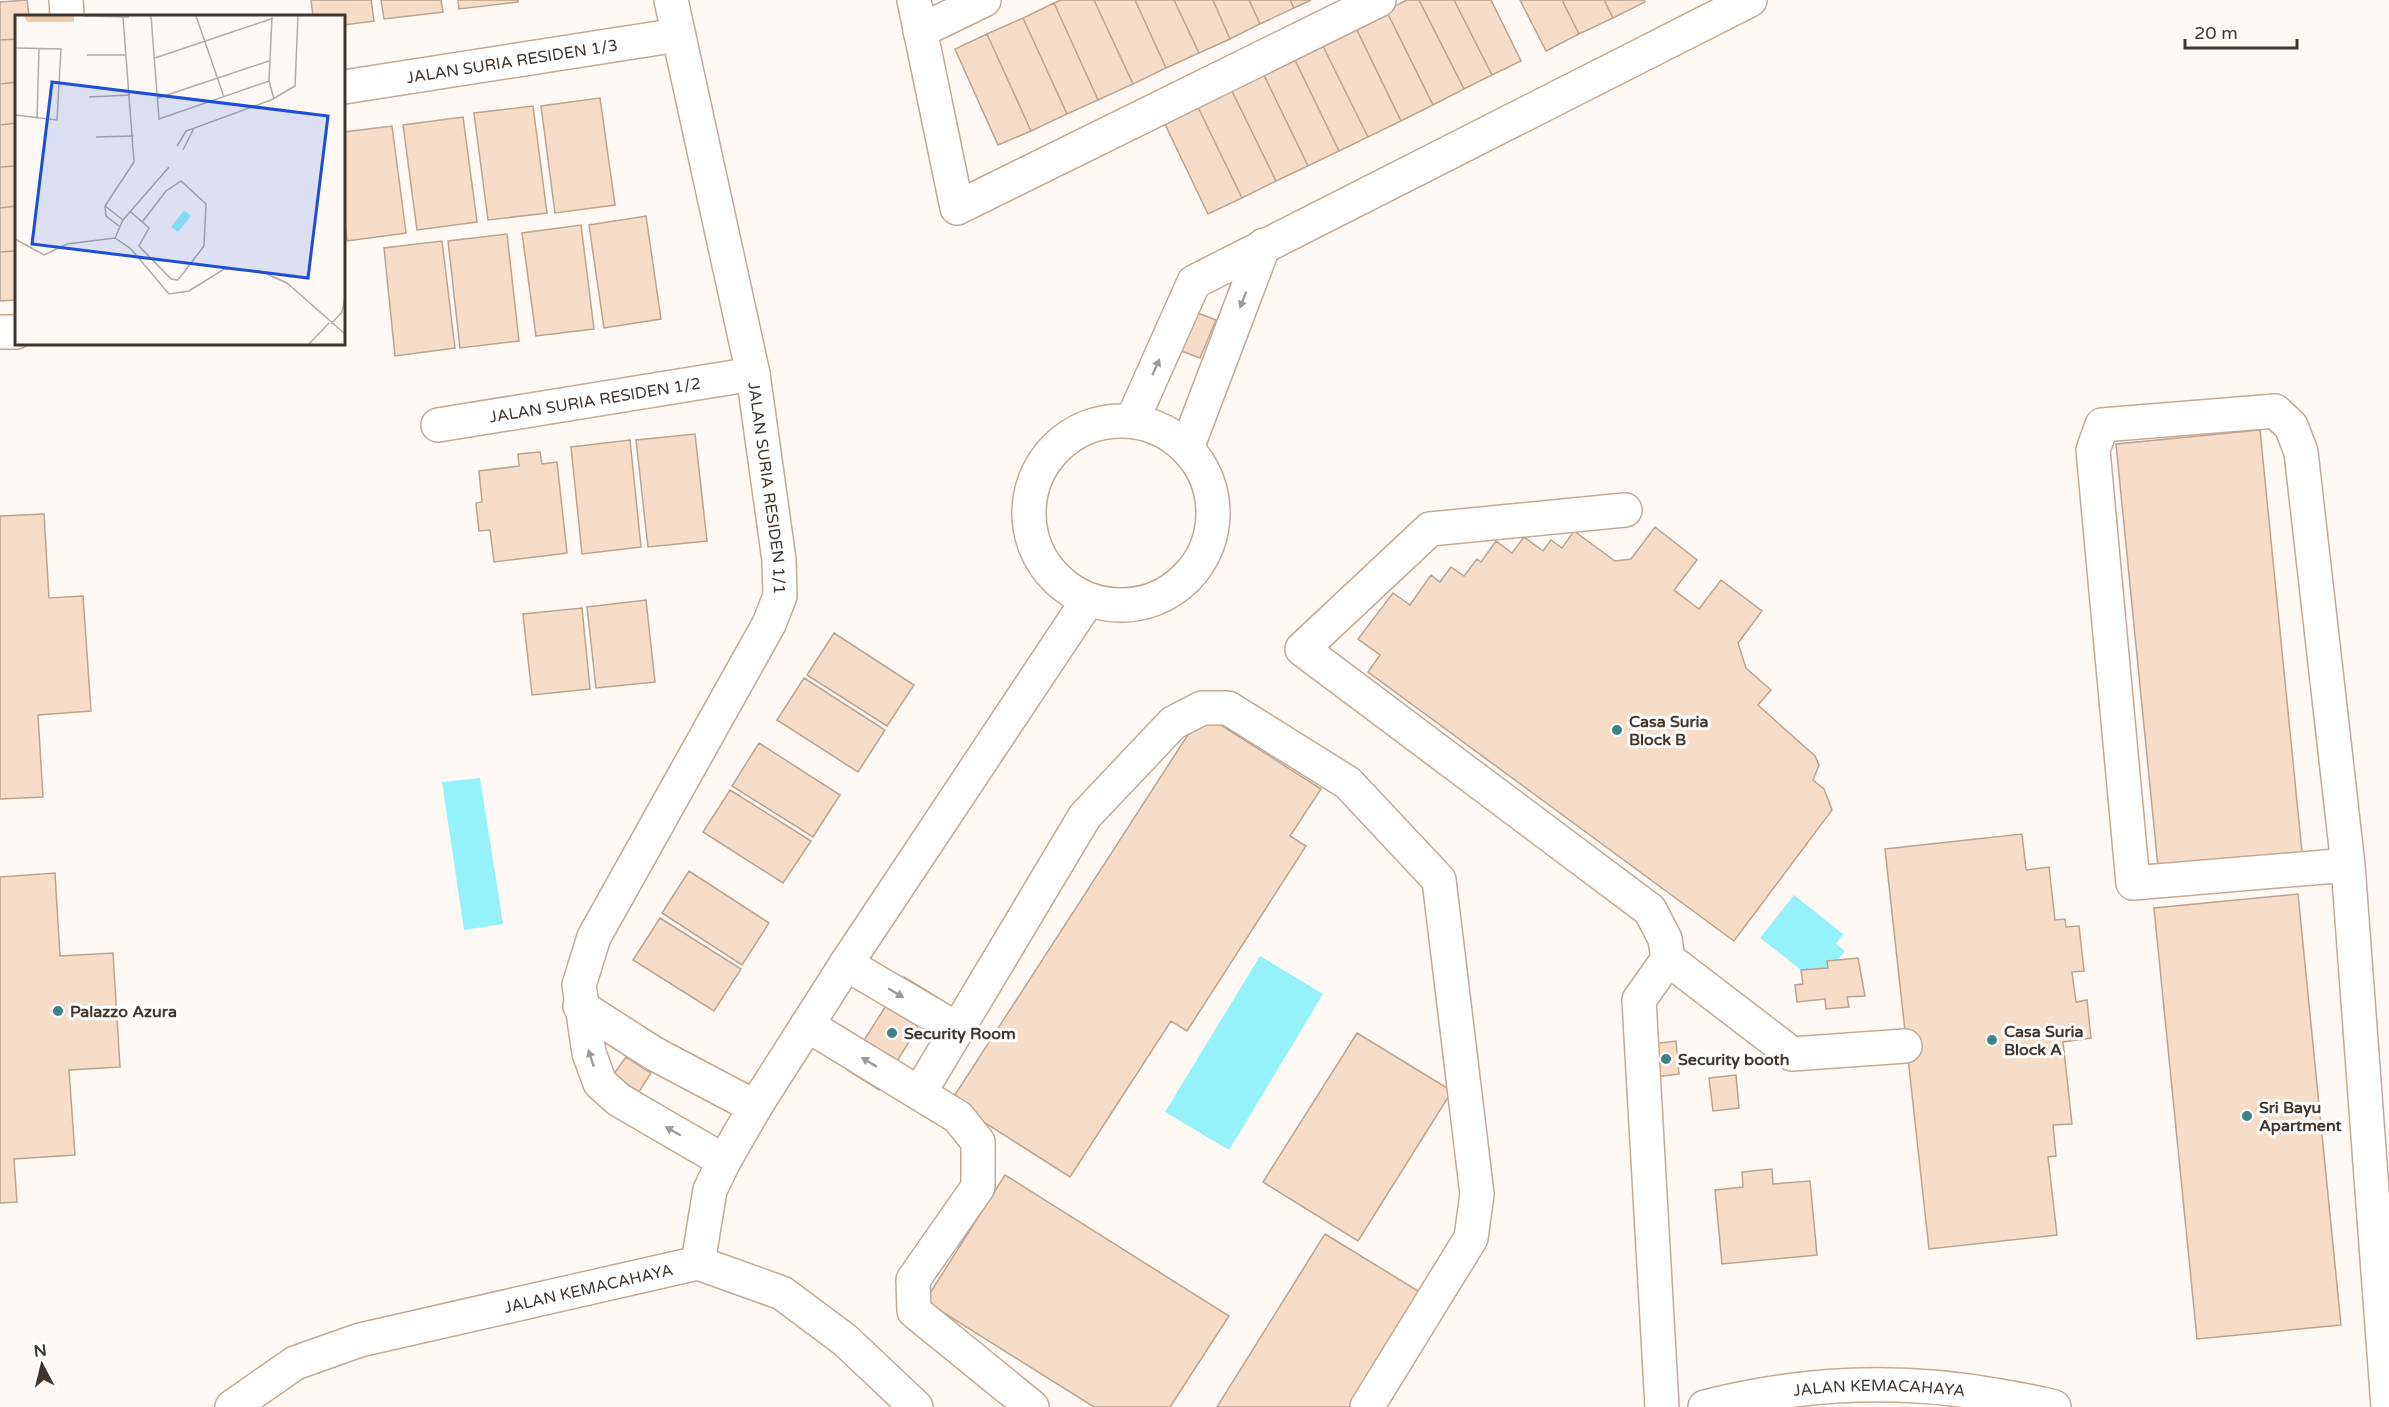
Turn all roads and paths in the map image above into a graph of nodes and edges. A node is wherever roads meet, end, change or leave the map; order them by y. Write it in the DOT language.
graph roads {
  1 [pos="66,0"];
  2 [pos="671,0"];
  3 [pos="984,0"];
  4 [pos="1379,0"];
  5 [pos="1750,0"];
  6 [pos="67,15"];
  7 [pos="917,15"];
  8 [pos="678,35"];
  9 [pos="345,87"];
  10 [pos="1264,245"];
  11 [pos="753,374"];
  12 [pos="1132,421"];
  13 [pos="438,425"];
  14 [pos="1187,448"];
  15 [pos="1625,510"];
  16 [pos="1088,600"];
  17 [pos="2348,865"];
  18 [pos="1668,959"];
  19 [pos="846,963"];
  20 [pos="580,1006"];
  21 [pos="807,1025"];
  22 [pos="957,1029"];
  23 [pos="1905,1046"];
  24 [pos="920,1092"];
  25 [pos="755,1107"];
  26 [pos="724,1161"];
  27 [pos="698,1263"];
  28 [pos="232,1407"];
  29 [pos="916,1407"];
  30 [pos="1032,1407"];
  31 [pos="1367,1407"];
  32 [pos="1662,1407"];
  33 [pos="1705,1407"];
  34 [pos="2054,1407"];
  35 [pos="2388,1407"];
  1 -- 6 [label="street"];
  2 -- 8 [label="street, JALAN SURIA RESIDEN 1/1"];
  3 -- 7 [label="street"];
  4 -- 7 [label="street"];
  5 -- 10 [label="street"];
  8 -- 9 [label="street, JALAN SURIA RESIDEN 1/3"];
  8 -- 11 [label="street, JALAN SURIA RESIDEN 1/1"];
  12 -- 10 [label="street, one-way"];
  10 -- 14 [label="street, one-way"];
  11 -- 13 [label="street, JALAN SURIA RESIDEN 1/2"];
  11 -- 20 [label="street, JALAN SURIA RESIDEN 1/1"];
  12 -- 14 [label="street"];
  12 -- 16 [label="street"];
  14 -- 16 [label="street"];
  15 -- 18 [label="street"];
  16 -- 19 [label="street"];
  17 -- 17 [label="street"];
  17 -- 35 [label="street"];
  18 -- 23 [label="street"];
  18 -- 32 [label="street"];
  19 -- 21 [label="street"];
  19 -- 22 [label="street, one-way"];
  20 -- 25 [label="street"];
  26 -- 20 [label="street, JALAN SURIA RESIDEN 1/1, one-way"];
  24 -- 21 [label="street, one-way"];
  21 -- 25 [label="street"];
  22 -- 24 [label="street"];
  22 -- 31 [label="street"];
  24 -- 30 [label="street"];
  25 -- 26 [label="street"];
  26 -- 27 [label="street"];
  27 -- 28 [label="street, JALAN KEMACAHAYA"];
  27 -- 29 [label="street"];
  33 -- 34 [label="street, JALAN KEMACAHAYA"];
}
